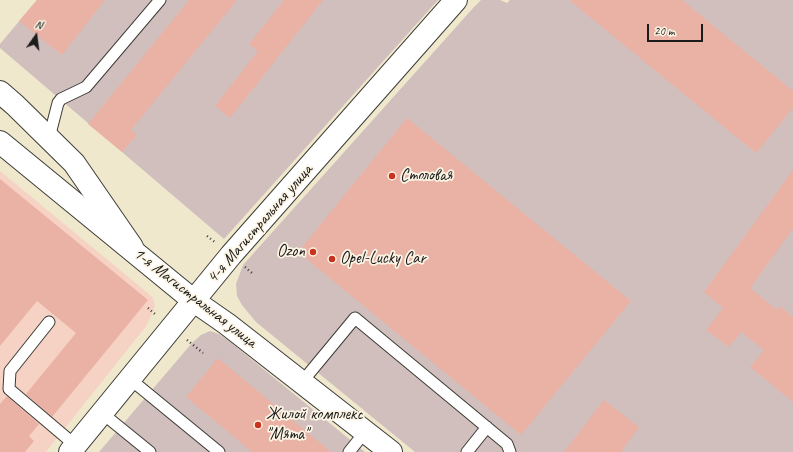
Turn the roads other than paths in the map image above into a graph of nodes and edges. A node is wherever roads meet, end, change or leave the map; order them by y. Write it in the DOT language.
graph roads {
  1 [pos="160,0"];
  2 [pos="456,0"];
  3 [pos="0,92"];
  4 [pos="49,138"];
  5 [pos="0,142"];
  6 [pos="137,254"];
  7 [pos="194,301"];
  8 [pos="49,322"];
  9 [pos="130,379"];
  10 [pos="302,382"];
  11 [pos="102,413"];
  12 [pos="487,427"];
  13 [pos="365,432"];
  14 [pos="73,449"];
  15 [pos="150,452"];
  16 [pos="219,452"];
  17 [pos="349,452"];
  18 [pos="391,452"];
  19 [pos="467,452"];
  20 [pos="510,452"];
  1 -- 4 [label="lane"];
  2 -- 7 [label="street, 4-я Магистральная улица"];
  3 -- 4 [label="street"];
  4 -- 6 [label="street"];
  5 -- 6 [label="street, 1-я Магистральная улица"];
  6 -- 7 [label="street, 1-я Магистральная улица"];
  7 -- 9 [label="street, 4-я Магистральная улица"];
  7 -- 10 [label="street, 1-я Магистральная улица"];
  8 -- 14 [label="lane"];
  9 -- 11 [label="street, 4-я Магистральная улица"];
  9 -- 16 [label="lane"];
  10 -- 12 [label="lane"];
  10 -- 13 [label="street, 1-я Магистральная улица"];
  11 -- 14 [label="street, 4-я Магистральная улица"];
  11 -- 15 [label="lane"];
  12 -- 19 [label="lane"];
  12 -- 20 [label="lane"];
  13 -- 17 [label="lane"];
  13 -- 18 [label="street, 1-я Магистральная улица"];
}
